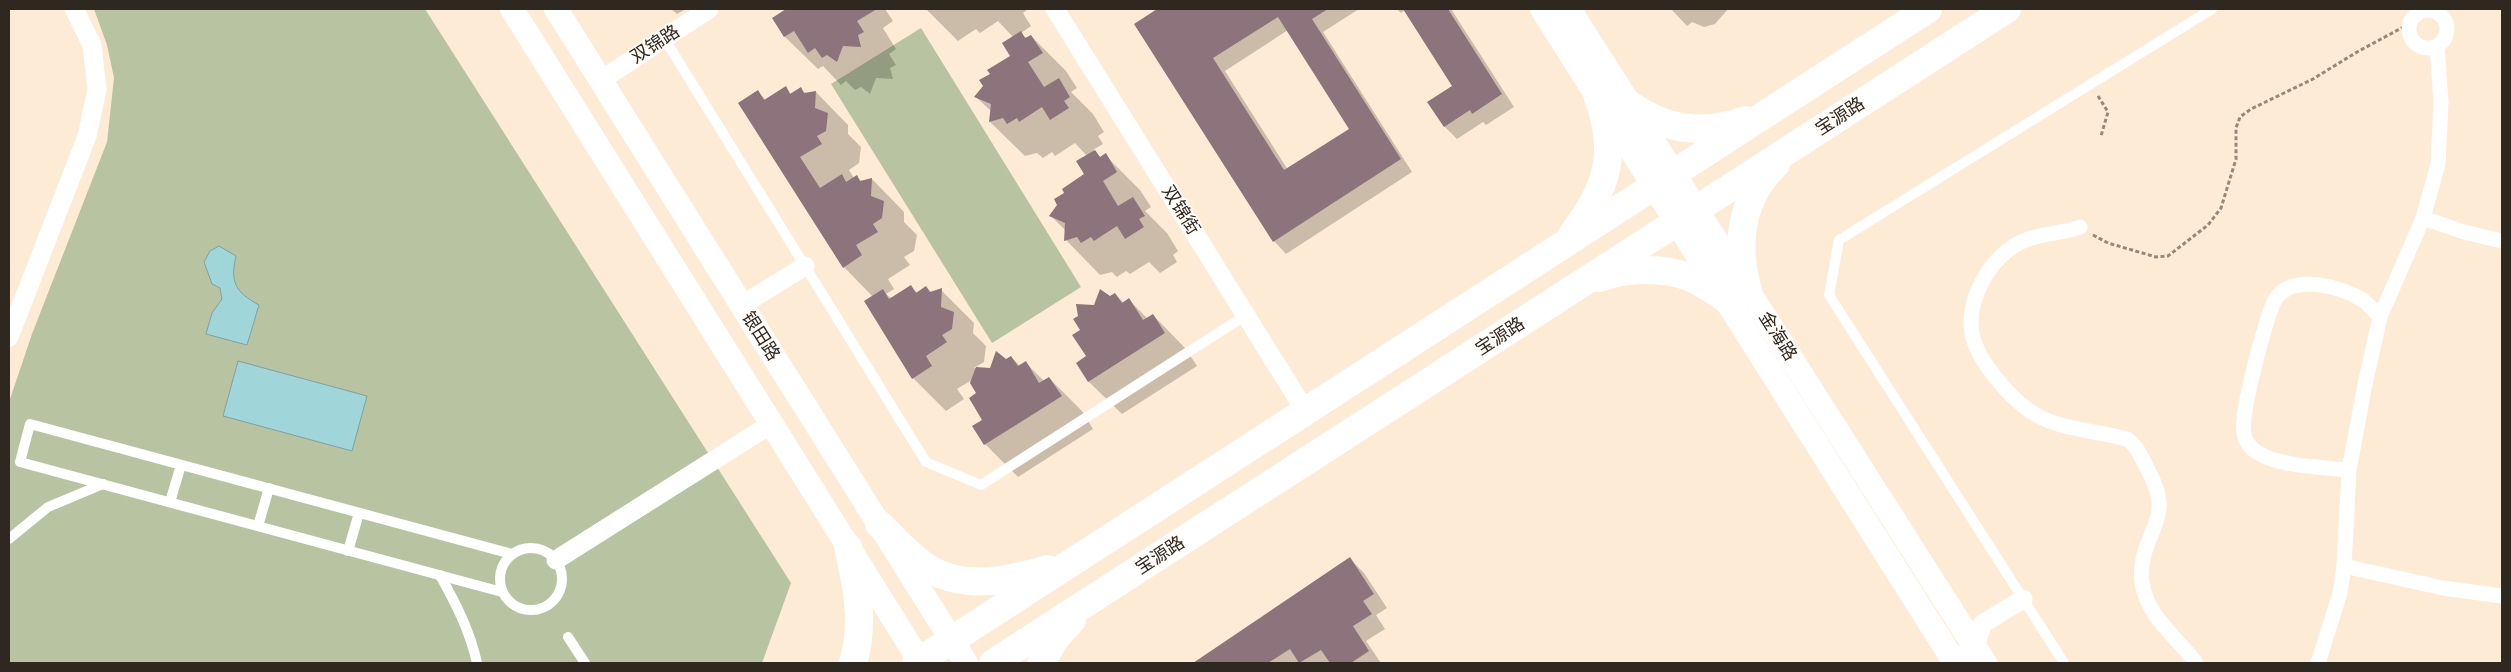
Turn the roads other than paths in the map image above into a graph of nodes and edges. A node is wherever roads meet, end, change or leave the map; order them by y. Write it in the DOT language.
graph roads {
  1 [pos="74,9"];
  2 [pos="512,9"];
  3 [pos="556,9"];
  4 [pos="709,9"];
  5 [pos="1055,9"];
  6 [pos="1542,9"];
  7 [pos="1569,9"];
  8 [pos="1928,9"];
  9 [pos="2008,9"];
  10 [pos="2212,9"];
  11 [pos="2437,10"];
  12 [pos="664,38"];
  13 [pos="2437,46"];
  14 [pos="601,80"];
  15 [pos="1598,98"];
  16 [pos="1629,104"];
  17 [pos="1769,113"];
  18 [pos="1807,138"];
  19 [pos="1664,179"];
  20 [pos="1686,215"];
  21 [pos="2423,218"];
  22 [pos="2080,227"];
  23 [pos="2502,241"];
  24 [pos="1563,245"];
  25 [pos="805,266"];
  26 [pos="1577,286"];
  27 [pos="1738,295"];
  28 [pos="742,306"];
  29 [pos="1246,316"];
  30 [pos="2380,317"];
  31 [pos="9,337"];
  32 [pos="1306,412"];
  33 [pos="771,424"];
  34 [pos="181,465"];
  35 [pos="2349,470"];
  36 [pos="103,484"];
  37 [pos="268,488"];
  38 [pos="170,502"];
  39 [pos="359,513"];
  40 [pos="879,524"];
  41 [pos="258,526"];
  42 [pos="9,540"];
  43 [pos="848,547"];
  44 [pos="348,551"];
  45 [pos="512,554"];
  46 [pos="556,560"];
  47 [pos="1076,561"];
  48 [pos="2344,566"];
  49 [pos="440,576"];
  50 [pos="502,592"];
  51 [pos="2502,596"];
  52 [pos="2023,599"];
  53 [pos="1089,601"];
  54 [pos="568,637"];
  55 [pos="952,640"];
  56 [pos="1980,655"];
  57 [pos="477,663"];
  58 [pos="585,663"];
  59 [pos="853,663"];
  60 [pos="919,663"];
  61 [pos="966,663"];
  62 [pos="993,663"];
  63 [pos="1041,663"];
  64 [pos="1953,663"];
  65 [pos="2064,663"];
  66 [pos="2196,663"];
  67 [pos="2318,663"];
  1 -- 31 [label="street"];
  2 -- 33 [label="street"];
  3 -- 14 [label="street, 银田路"];
  4 -- 12 [label="street, 双锦路"];
  5 -- 29 [label="street, 双锦街"];
  6 -- 15 [label="street, 金海路"];
  7 -- 16 [label="street, 金海路"];
  8 -- 17 [label="main road"];
  9 -- 18 [label="main road, 宝源路"];
  10 -- 52 [label="lane"];
  11 -- 13 [label="street"];
  11 -- 13 [label="street"];
  12 -- 14 [label="street, 双锦路"];
  12 -- 25 [label="lane"];
  13 -- 21 [label="street"];
  14 -- 28 [label="street, 银田路"];
  15 -- 19 [label="street, 金海路"];
  15 -- 24 [label="main road"];
  16 -- 17 [label="main road"];
  16 -- 19 [label="street, 金海路"];
  17 -- 19 [label="main road"];
  18 -- 20 [label="main road, 宝源路"];
  18 -- 27 [label="main road"];
  19 -- 20 [label="street, 金海路"];
  19 -- 24 [label="main road"];
  20 -- 26 [label="main road, 宝源路"];
  20 -- 27 [label="street, 金海路"];
  21 -- 23 [label="street"];
  21 -- 30 [label="street"];
  22 -- 66 [label="street"];
  24 -- 32 [label="main road"];
  25 -- 28 [label="street"];
  25 -- 29 [label="lane"];
  26 -- 27 [label="main road"];
  26 -- 53 [label="main road, 宝源路"];
  27 -- 56 [label="street, 金海路"];
  27 -- 64 [label="street, 金海路"];
  28 -- 40 [label="street, 银田路"];
  29 -- 32 [label="street, 双锦街"];
  30 -- 35 [label="street"];
  30 -- 35 [label="street"];
  32 -- 47 [label="main road"];
  33 -- 43 [label="street"];
  33 -- 46 [label="street"];
  34 -- 36 [label="lane"];
  34 -- 37 [label="lane"];
  34 -- 38 [label="lane"];
  35 -- 48 [label="street"];
  36 -- 38 [label="lane"];
  36 -- 42 [label="lane"];
  37 -- 39 [label="lane"];
  37 -- 41 [label="lane"];
  38 -- 41 [label="lane"];
  39 -- 44 [label="lane"];
  39 -- 45 [label="lane"];
  40 -- 47 [label="main road"];
  40 -- 55 [label="street, 银田路"];
  41 -- 44 [label="lane"];
  43 -- 59 [label="main road"];
  43 -- 60 [label="street"];
  44 -- 49 [label="lane"];
  45 -- 46 [label="lane"];
  45 -- 50 [label="lane"];
  46 -- 50 [label="lane"];
  47 -- 55 [label="main road"];
  48 -- 51 [label="street"];
  48 -- 67 [label="street"];
  49 -- 50 [label="lane"];
  49 -- 57 [label="lane"];
  52 -- 56 [label="street"];
  52 -- 65 [label="lane"];
  53 -- 62 [label="main road, 宝源路"];
  53 -- 63 [label="main road"];
  54 -- 58 [label="lane"];
  55 -- 60 [label="main road"];
  55 -- 61 [label="street, 银田路"];
  56 -- 64 [label="street"];
}
